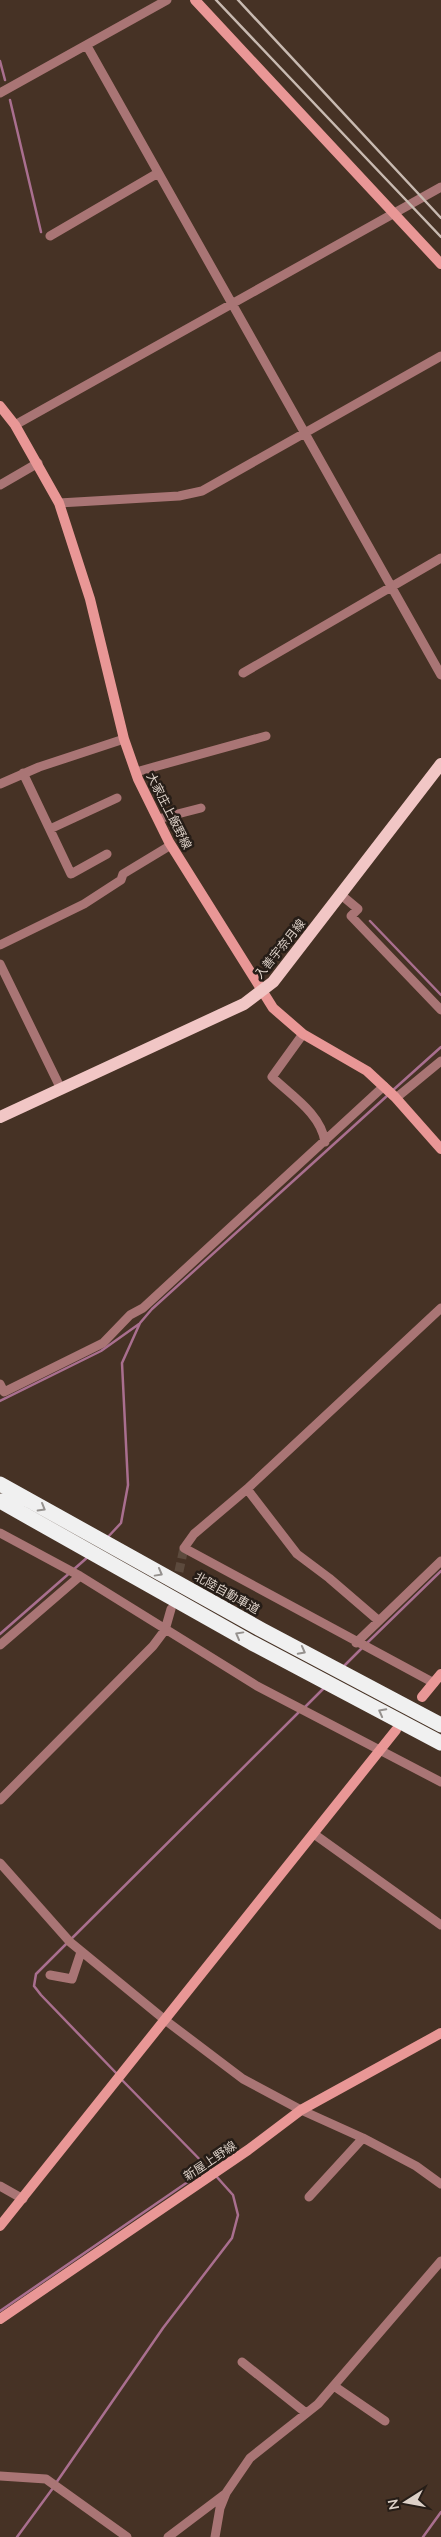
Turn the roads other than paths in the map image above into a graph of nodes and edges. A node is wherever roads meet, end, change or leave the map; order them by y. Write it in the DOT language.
graph roads {
  1 [pos="167,0"];
  2 [pos="195,0"];
  3 [pos="87,46"];
  4 [pos="0,93"];
  5 [pos="158,173"];
  6 [pos="441,187"];
  7 [pos="394,214"];
  8 [pos="50,236"];
  9 [pos="441,264"];
  10 [pos="232,304"];
  11 [pos="441,356"];
  12 [pos="0,406"];
  13 [pos="15,425"];
  14 [pos="306,434"];
  15 [pos="38,463"];
  16 [pos="0,485"];
  17 [pos="59,504"];
  18 [pos="441,558"];
  19 [pos="390,586"];
  20 [pos="243,673"];
  21 [pos="441,676"];
  22 [pos="266,736"];
  23 [pos="124,739"];
  24 [pos="441,764"];
  25 [pos="136,772"];
  26 [pos="23,773"];
  27 [pos="0,784"];
  28 [pos="117,798"];
  29 [pos="201,808"];
  30 [pos="158,819"];
  31 [pos="50,829"];
  32 [pos="171,845"];
  33 [pos="107,854"];
  34 [pos="340,894"];
  35 [pos="0,945"];
  36 [pos="0,964"];
  37 [pos="262,993"];
  38 [pos="441,1010"];
  39 [pos="303,1034"];
  40 [pos="441,1061"];
  41 [pos="384,1086"];
  42 [pos="60,1089"];
  43 [pos="396,1098"];
  44 [pos="0,1117"];
  45 [pos="325,1142"];
  46 [pos="441,1148"];
  47 [pos="441,1308"];
  48 [pos="0,1384"];
  49 [pos="0,1484"];
  50 [pos="247,1489"];
  51 [pos="0,1502"];
  52 [pos="0,1533"];
  53 [pos="441,1561"];
  54 [pos="80,1576"];
  55 [pos="171,1609"];
  56 [pos="379,1621"];
  57 [pos="165,1630"];
  58 [pos="356,1642"];
  59 [pos="0,1645"];
  60 [pos="441,1674"];
  61 [pos="434,1683"];
  62 [pos="422,1697"];
  63 [pos="441,1725"];
  64 [pos="396,1730"];
  65 [pos="441,1743"];
  66 [pos="380,1750"];
  67 [pos="441,1782"];
  68 [pos="0,1800"];
  69 [pos="314,1834"];
  70 [pos="0,1864"];
  71 [pos="441,1925"];
  72 [pos="81,1952"];
  73 [pos="50,1975"];
  74 [pos="165,2020"];
  75 [pos="441,2033"];
  76 [pos="301,2110"];
  77 [pos="363,2138"];
  78 [pos="441,2184"];
  79 [pos="0,2186"];
  80 [pos="309,2196"];
  81 [pos="23,2199"];
  82 [pos="0,2226"];
  83 [pos="441,2261"];
  84 [pos="0,2320"];
  85 [pos="242,2362"];
  86 [pos="334,2386"];
  87 [pos="306,2413"];
  88 [pos="385,2421"];
  89 [pos="0,2476"];
  90 [pos="226,2493"];
  91 [pos="127,2537"];
  92 [pos="168,2537"];
  93 [pos="216,2537"];
  1 -- 3 [label="street"];
  2 -- 7 [label="main road"];
  3 -- 4 [label="street"];
  3 -- 5 [label="street"];
  5 -- 8 [label="street"];
  5 -- 10 [label="street"];
  6 -- 7 [label="street"];
  7 -- 9 [label="main road"];
  7 -- 10 [label="street"];
  10 -- 13 [label="street"];
  10 -- 14 [label="street"];
  11 -- 14 [label="street"];
  12 -- 13 [label="main road, 大家庄上飯野線"];
  13 -- 15 [label="main road, 大家庄上飯野線"];
  14 -- 17 [label="street"];
  14 -- 19 [label="street"];
  15 -- 16 [label="street"];
  15 -- 17 [label="main road, 大家庄上飯野線"];
  17 -- 23 [label="main road, 大家庄上飯野線"];
  18 -- 19 [label="street"];
  19 -- 20 [label="street"];
  19 -- 21 [label="street"];
  22 -- 25 [label="street"];
  23 -- 25 [label="main road, 大家庄上飯野線"];
  23 -- 26 [label="street"];
  24 -- 34 [label="main road, 入善宇奈月線"];
  25 -- 30 [label="main road, 大家庄上飯野線"];
  26 -- 27 [label="street"];
  26 -- 31 [label="street"];
  28 -- 31 [label="street"];
  29 -- 30 [label="street"];
  30 -- 32 [label="main road, 大家庄上飯野線"];
  31 -- 33 [label="street"];
  32 -- 35 [label="street"];
  32 -- 37 [label="main road, 大家庄上飯野線"];
  34 -- 37 [label="main road, 入善宇奈月線"];
  34 -- 38 [label="street"];
  36 -- 42 [label="street"];
  37 -- 39 [label="main road, 大家庄上飯野線"];
  37 -- 42 [label="main road, 入善宇奈月線"];
  39 -- 41 [label="main road, 大家庄上飯野線"];
  39 -- 45 [label="street"];
  40 -- 43 [label="street"];
  41 -- 43 [label="main road, 大家庄上飯野線"];
  41 -- 45 [label="street"];
  42 -- 44 [label="main road, 入善宇奈月線"];
  43 -- 46 [label="main road, 大家庄上飯野線"];
  45 -- 48 [label="street"];
  47 -- 50 [label="street"];
  49 -- 63 [label="highway, 北陸自動車道, one-way"];
  50 -- 56 [label="street"];
  50 -- 58 [label="street"];
  65 -- 51 [label="highway, one-way"];
  52 -- 54 [label="street"];
  53 -- 56 [label="street"];
  54 -- 57 [label="street"];
  54 -- 59 [label="street"];
  55 -- 57 [label="street"];
  56 -- 58 [label="street"];
  57 -- 66 [label="street"];
  57 -- 68 [label="street"];
  58 -- 61 [label="street"];
  60 -- 61 [label="main road"];
  61 -- 62 [label="main road"];
  64 -- 66 [label="main road"];
  66 -- 67 [label="street"];
  66 -- 69 [label="main road"];
  69 -- 71 [label="street"];
  69 -- 74 [label="main road"];
  70 -- 72 [label="street"];
  72 -- 73 [label="street"];
  72 -- 74 [label="street"];
  74 -- 76 [label="street"];
  74 -- 81 [label="main road"];
  75 -- 76 [label="main road, 新屋上野線"];
  76 -- 77 [label="street"];
  76 -- 84 [label="main road, 新屋上野線"];
  77 -- 78 [label="street"];
  77 -- 80 [label="street"];
  79 -- 81 [label="street"];
  81 -- 82 [label="main road"];
  83 -- 86 [label="street"];
  85 -- 87 [label="street"];
  86 -- 87 [label="street"];
  86 -- 88 [label="street"];
  87 -- 90 [label="street"];
  89 -- 91 [label="street"];
  90 -- 92 [label="street"];
  90 -- 93 [label="street"];
}
